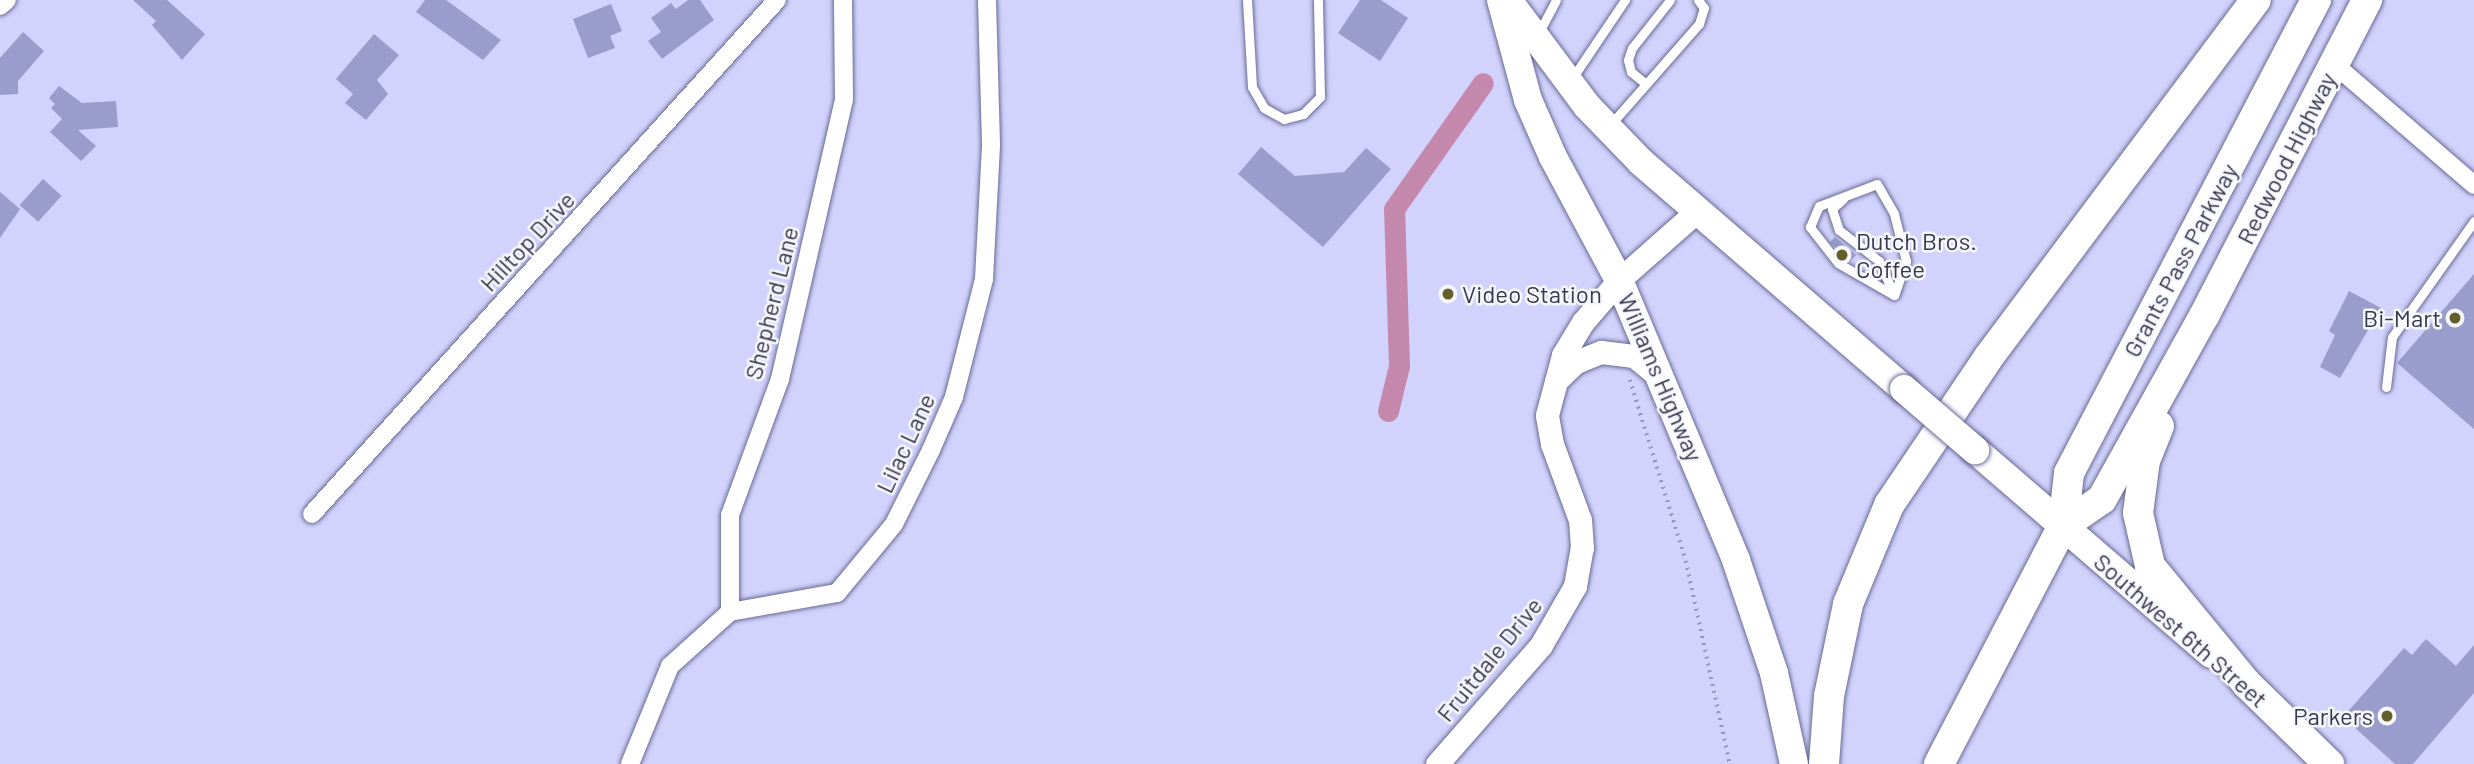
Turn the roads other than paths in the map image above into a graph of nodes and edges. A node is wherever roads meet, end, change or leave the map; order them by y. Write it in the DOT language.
graph roads {
  1 [pos="7,0"];
  2 [pos="777,0"];
  3 [pos="843,0"];
  4 [pos="987,0"];
  5 [pos="1247,0"];
  6 [pos="1318,0"];
  7 [pos="1502,0"];
  8 [pos="1508,0"];
  9 [pos="1556,0"];
  10 [pos="1625,0"];
  11 [pos="1670,0"];
  12 [pos="1698,0"];
  13 [pos="2256,0"];
  14 [pos="2316,0"];
  15 [pos="2367,0"];
  16 [pos="0,6"];
  17 [pos="1535,38"];
  18 [pos="2334,64"];
  19 [pos="1569,83"];
  20 [pos="1646,84"];
  21 [pos="1608,128"];
  22 [pos="2474,185"];
  23 [pos="1849,193"];
  24 [pos="1697,211"];
  25 [pos="2474,221"];
  26 [pos="1619,280"];
  27 [pos="1894,295"];
  28 [pos="2204,316"];
  29 [pos="1663,380"];
  30 [pos="1556,381"];
  31 [pos="2386,387"];
  32 [pos="312,513"];
  33 [pos="2063,526"];
  34 [pos="730,612"];
  35 [pos="2247,684"];
  36 [pos="630,764"];
  37 [pos="1437,764"];
  38 [pos="1794,764"];
  39 [pos="1824,764"];
  40 [pos="1939,764"];
  41 [pos="2329,764"];
  1 -- 16 [label="street"];
  2 -- 32 [label="street, Hilltop Drive"];
  3 -- 34 [label="street, Shepherd Lane"];
  4 -- 34 [label="street, Lilac Lane"];
  5 -- 6 [label="lane"];
  7 -- 26 [label="main road, Williams Highway"];
  8 -- 17 [label="main road"];
  9 -- 17 [label="lane"];
  10 -- 19 [label="lane"];
  11 -- 20 [label="lane"];
  12 -- 20 [label="lane"];
  13 -- 39 [label="highway"];
  14 -- 33 [label="highway, Grants Pass Parkway"];
  15 -- 18 [label="highway, Redwood Highway"];
  17 -- 19 [label="main road"];
  18 -- 22 [label="street"];
  18 -- 28 [label="highway, Redwood Highway"];
  19 -- 21 [label="main road"];
  20 -- 21 [label="lane"];
  21 -- 24 [label="main road"];
  23 -- 27 [label="lane"];
  23 -- 27 [label="lane"];
  23 -- 27 [label="lane"];
  24 -- 26 [label="street, Fruitdale Drive"];
  24 -- 33 [label="main road, bridge"];
  25 -- 31 [label="lane"];
  26 -- 29 [label="main road, Williams Highway"];
  26 -- 30 [label="street, Fruitdale Drive"];
  28 -- 33 [label="highway, Grants Pass Parkway"];
  28 -- 35 [label="highway"];
  29 -- 30 [label="street"];
  29 -- 38 [label="main road, Williams Highway"];
  30 -- 37 [label="street, Fruitdale Drive"];
  33 -- 35 [label="main road, Southwest 6th Street"];
  33 -- 40 [label="highway, Grants Pass Parkway"];
  34 -- 36 [label="street"];
  35 -- 41 [label="highway, Southwest 6th Street"];
}
